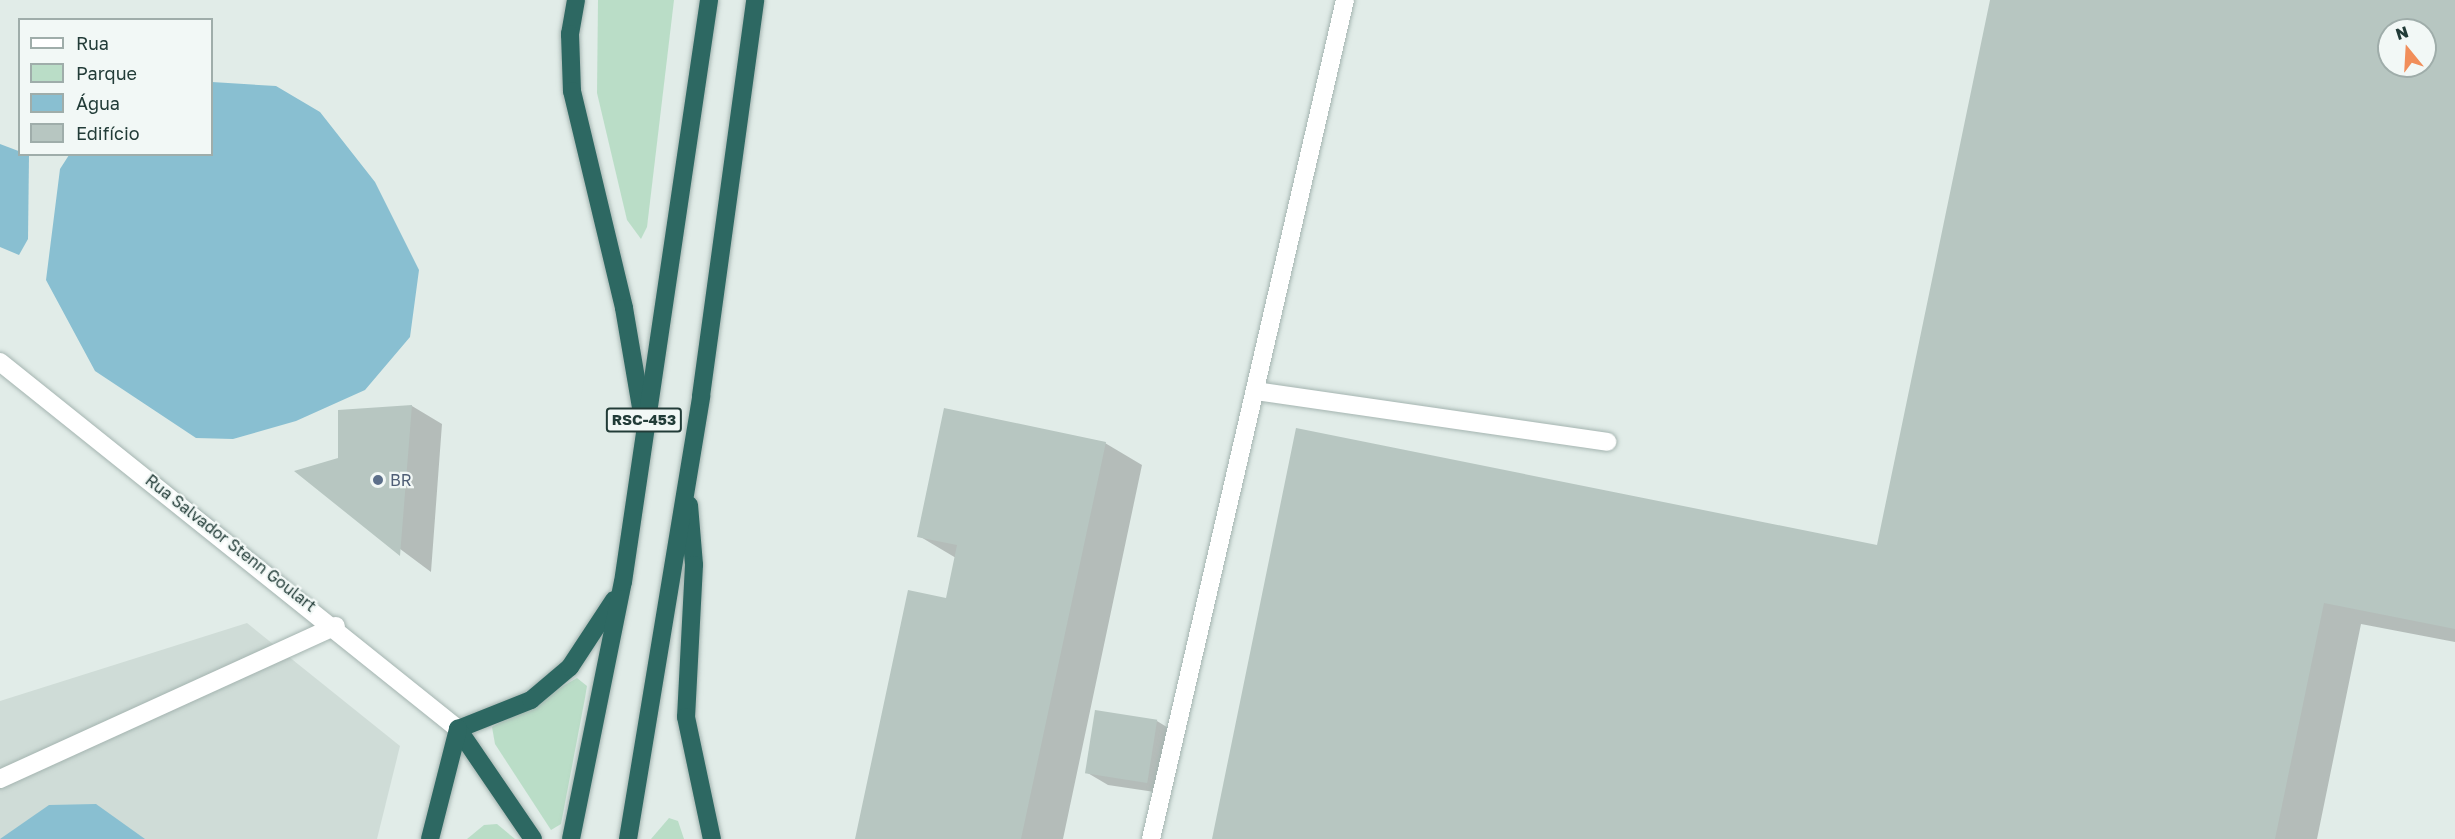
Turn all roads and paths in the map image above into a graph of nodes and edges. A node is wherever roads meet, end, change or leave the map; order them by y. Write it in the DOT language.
graph roads {
  1 [pos="576,0"];
  2 [pos="709,0"];
  3 [pos="753,0"];
  4 [pos="1345,0"];
  5 [pos="0,362"];
  6 [pos="1255,391"];
  7 [pos="644,422"];
  8 [pos="1607,442"];
  9 [pos="687,478"];
  10 [pos="623,582"];
  11 [pos="336,626"];
  12 [pos="458,729"];
  13 [pos="0,779"];
  14 [pos="430,839"];
  15 [pos="533,839"];
  16 [pos="571,839"];
  17 [pos="628,839"];
  18 [pos="712,839"];
  19 [pos="1151,839"];
  1 -- 7 [label="highway"];
  2 -- 7 [label="highway, RSC-453"];
  3 -- 9 [label="highway, RSC-453"];
  4 -- 6 [label="main road"];
  5 -- 11 [label="main road, Rua Salvador Stenn Goulart"];
  6 -- 8 [label="main road"];
  6 -- 19 [label="main road"];
  7 -- 10 [label="highway, RSC-453"];
  9 -- 17 [label="highway, RSC-453"];
  9 -- 18 [label="highway"];
  10 -- 12 [label="highway"];
  10 -- 16 [label="highway, RSC-453"];
  11 -- 12 [label="main road, Rua Salvador Stenn Goulart"];
  11 -- 13 [label="main road"];
  12 -- 14 [label="highway"];
  12 -- 15 [label="highway"];
}
